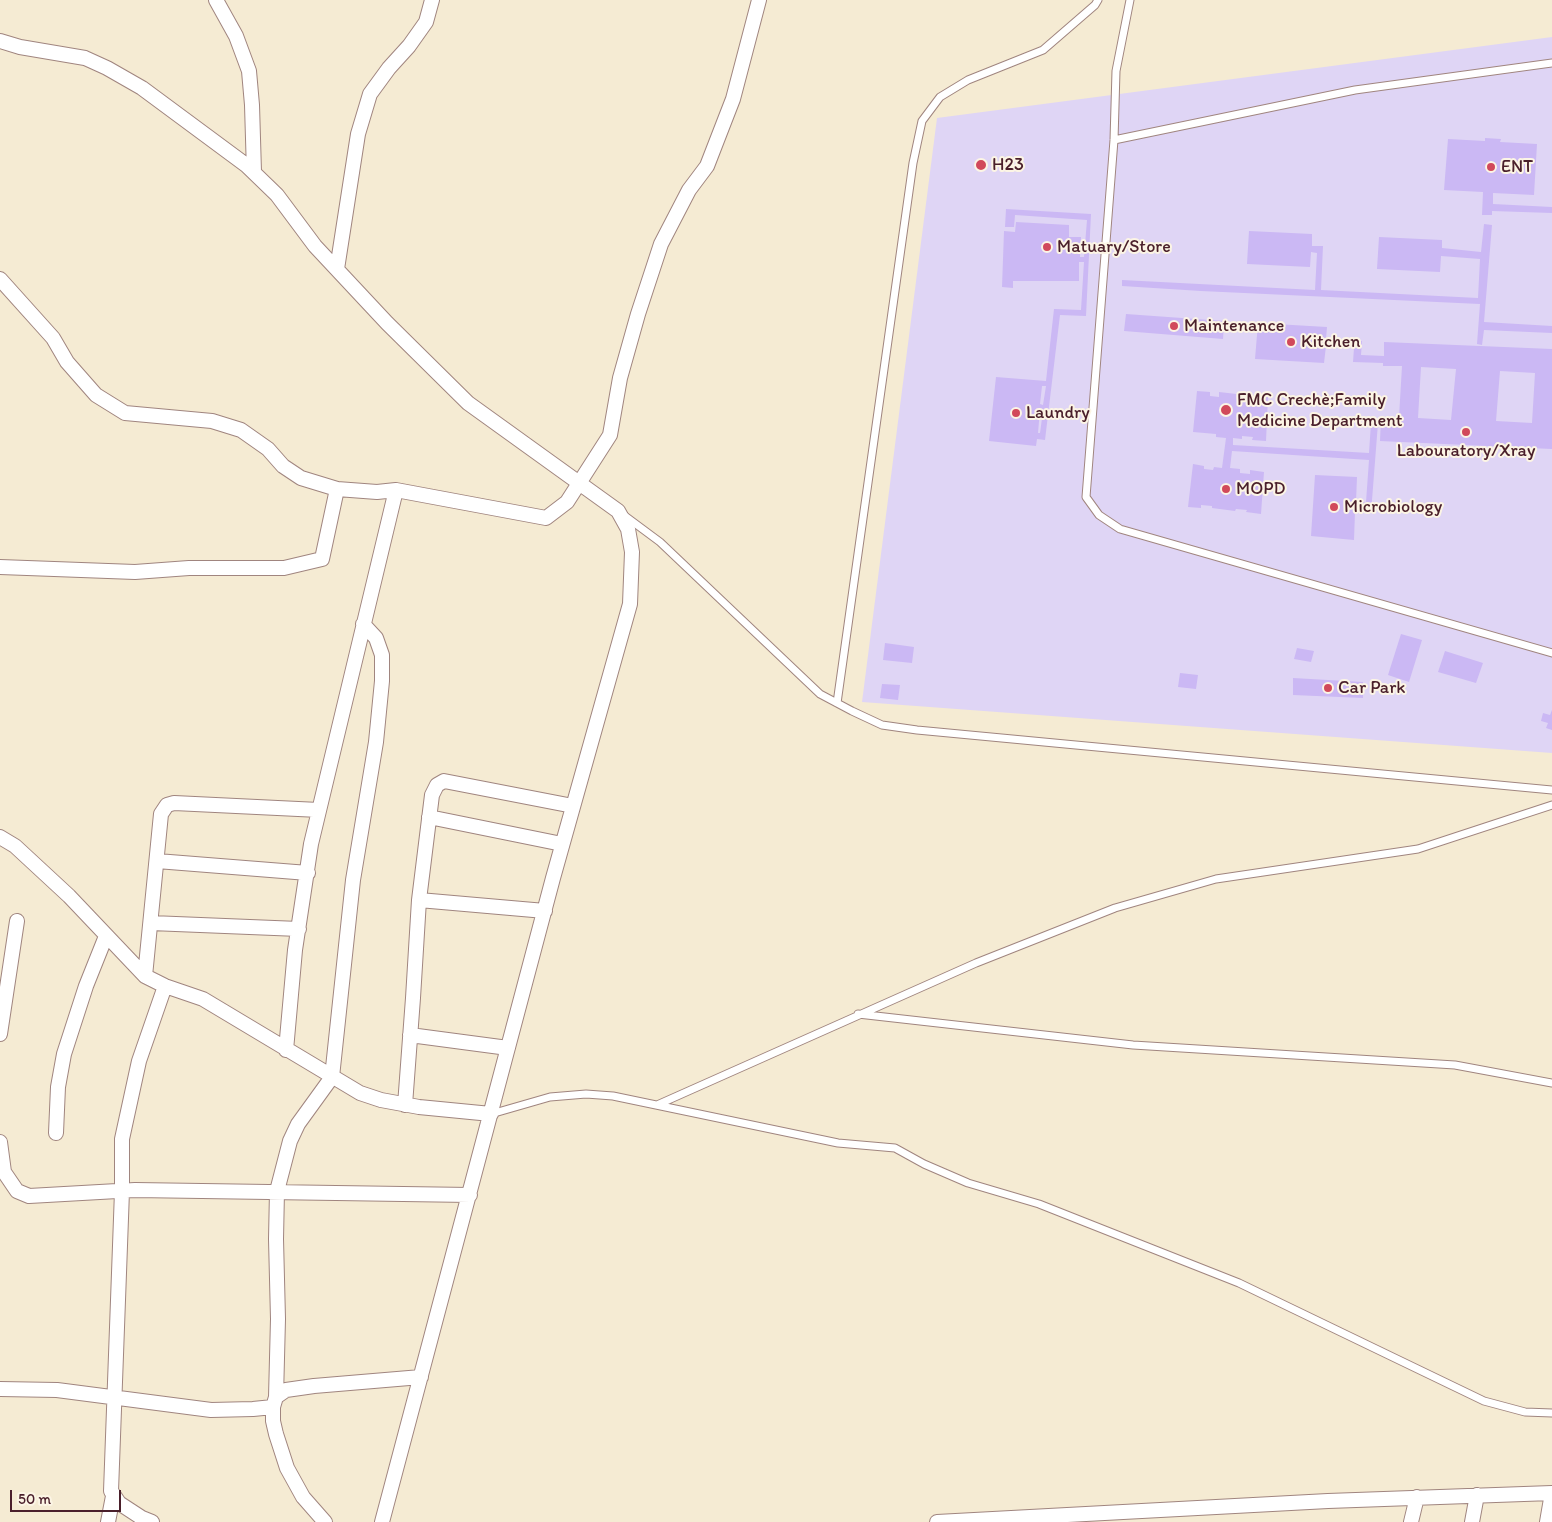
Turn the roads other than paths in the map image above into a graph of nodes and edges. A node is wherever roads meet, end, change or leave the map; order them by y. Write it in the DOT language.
graph roads {
  1 [pos="216,0"];
  2 [pos="432,0"];
  3 [pos="759,0"];
  4 [pos="1098,0"];
  5 [pos="1130,0"];
  6 [pos="0,41"];
  7 [pos="1552,63"];
  8 [pos="1114,140"];
  9 [pos="254,172"];
  10 [pos="337,269"];
  11 [pos="0,279"];
  12 [pos="580,484"];
  13 [pos="337,489"];
  14 [pos="396,490"];
  15 [pos="618,511"];
  16 [pos="0,567"];
  17 [pos="363,624"];
  18 [pos="1552,653"];
  19 [pos="837,703"];
  20 [pos="1552,790"];
  21 [pos="1552,805"];
  22 [pos="573,806"];
  23 [pos="319,810"];
  24 [pos="429,818"];
  25 [pos="0,837"];
  26 [pos="562,844"];
  27 [pos="157,861"];
  28 [pos="308,872"];
  29 [pos="419,900"];
  30 [pos="544,910"];
  31 [pos="17,921"];
  32 [pos="151,923"];
  33 [pos="298,929"];
  34 [pos="106,936"];
  35 [pos="145,976"];
  36 [pos="164,986"];
  37 [pos="857,1014"];
  38 [pos="0,1034"];
  39 [pos="410,1035"];
  40 [pos="508,1048"];
  41 [pos="286,1050"];
  42 [pos="332,1077"];
  43 [pos="1552,1083"];
  44 [pos="405,1105"];
  45 [pos="656,1105"];
  46 [pos="491,1114"];
  47 [pos="56,1133"];
  48 [pos="0,1142"];
  49 [pos="2,1171"];
  50 [pos="122,1191"];
  51 [pos="277,1191"];
  52 [pos="470,1196"];
  53 [pos="421,1377"];
  54 [pos="0,1389"];
  55 [pos="115,1398"];
  56 [pos="274,1402"];
  57 [pos="1552,1413"];
  58 [pos="1552,1493"];
  59 [pos="1477,1495"];
  60 [pos="113,1496"];
  61 [pos="1417,1497"];
  62 [pos="1102,1517"];
  63 [pos="1037,1519"];
  64 [pos="108,1522"];
  65 [pos="152,1522"];
  66 [pos="325,1522"];
  67 [pos="382,1522"];
  68 [pos="938,1522"];
  69 [pos="1411,1522"];
  70 [pos="1472,1522"];
  71 [pos="1547,1522"];
  1 -- 9 [label="street"];
  2 -- 10 [label="street"];
  3 -- 12 [label="street"];
  4 -- 19 [label="lane"];
  5 -- 8 [label="lane"];
  6 -- 9 [label="street"];
  7 -- 8 [label="lane"];
  8 -- 18 [label="lane"];
  9 -- 10 [label="street"];
  10 -- 12 [label="street"];
  11 -- 13 [label="street"];
  12 -- 14 [label="street"];
  12 -- 15 [label="street"];
  13 -- 14 [label="street"];
  13 -- 16 [label="street"];
  14 -- 17 [label="street"];
  15 -- 19 [label="lane"];
  15 -- 22 [label="street"];
  17 -- 23 [label="street"];
  17 -- 42 [label="street"];
  19 -- 20 [label="lane"];
  21 -- 37 [label="lane"];
  22 -- 24 [label="street"];
  22 -- 26 [label="street"];
  23 -- 27 [label="street"];
  23 -- 28 [label="street"];
  24 -- 26 [label="street"];
  24 -- 29 [label="street"];
  25 -- 34 [label="street"];
  26 -- 30 [label="street"];
  27 -- 28 [label="street"];
  27 -- 32 [label="street"];
  28 -- 33 [label="street"];
  29 -- 30 [label="street"];
  29 -- 39 [label="street"];
  30 -- 40 [label="street"];
  31 -- 38 [label="street"];
  32 -- 33 [label="street"];
  32 -- 35 [label="street"];
  33 -- 41 [label="street"];
  34 -- 35 [label="street"];
  34 -- 47 [label="street"];
  35 -- 36 [label="street"];
  36 -- 41 [label="street"];
  36 -- 50 [label="street"];
  37 -- 43 [label="lane"];
  37 -- 45 [label="lane"];
  39 -- 40 [label="street"];
  39 -- 44 [label="street"];
  40 -- 46 [label="street"];
  41 -- 42 [label="street"];
  42 -- 44 [label="street"];
  42 -- 51 [label="street"];
  44 -- 46 [label="street"];
  45 -- 46 [label="lane"];
  45 -- 57 [label="lane"];
  46 -- 52 [label="street"];
  48 -- 49 [label="street"];
  49 -- 50 [label="street"];
  50 -- 51 [label="street"];
  50 -- 55 [label="street"];
  51 -- 52 [label="street"];
  51 -- 56 [label="street"];
  52 -- 53 [label="street"];
  53 -- 56 [label="street"];
  53 -- 67 [label="street"];
  54 -- 55 [label="street"];
  55 -- 56 [label="street"];
  55 -- 60 [label="street"];
  56 -- 66 [label="street"];
  58 -- 59 [label="street"];
  58 -- 71 [label="street"];
  59 -- 61 [label="street"];
  59 -- 70 [label="street"];
  60 -- 64 [label="street"];
  60 -- 65 [label="street"];
  61 -- 62 [label="street"];
  61 -- 69 [label="street"];
  62 -- 63 [label="street"];
  63 -- 68 [label="street"];
}
